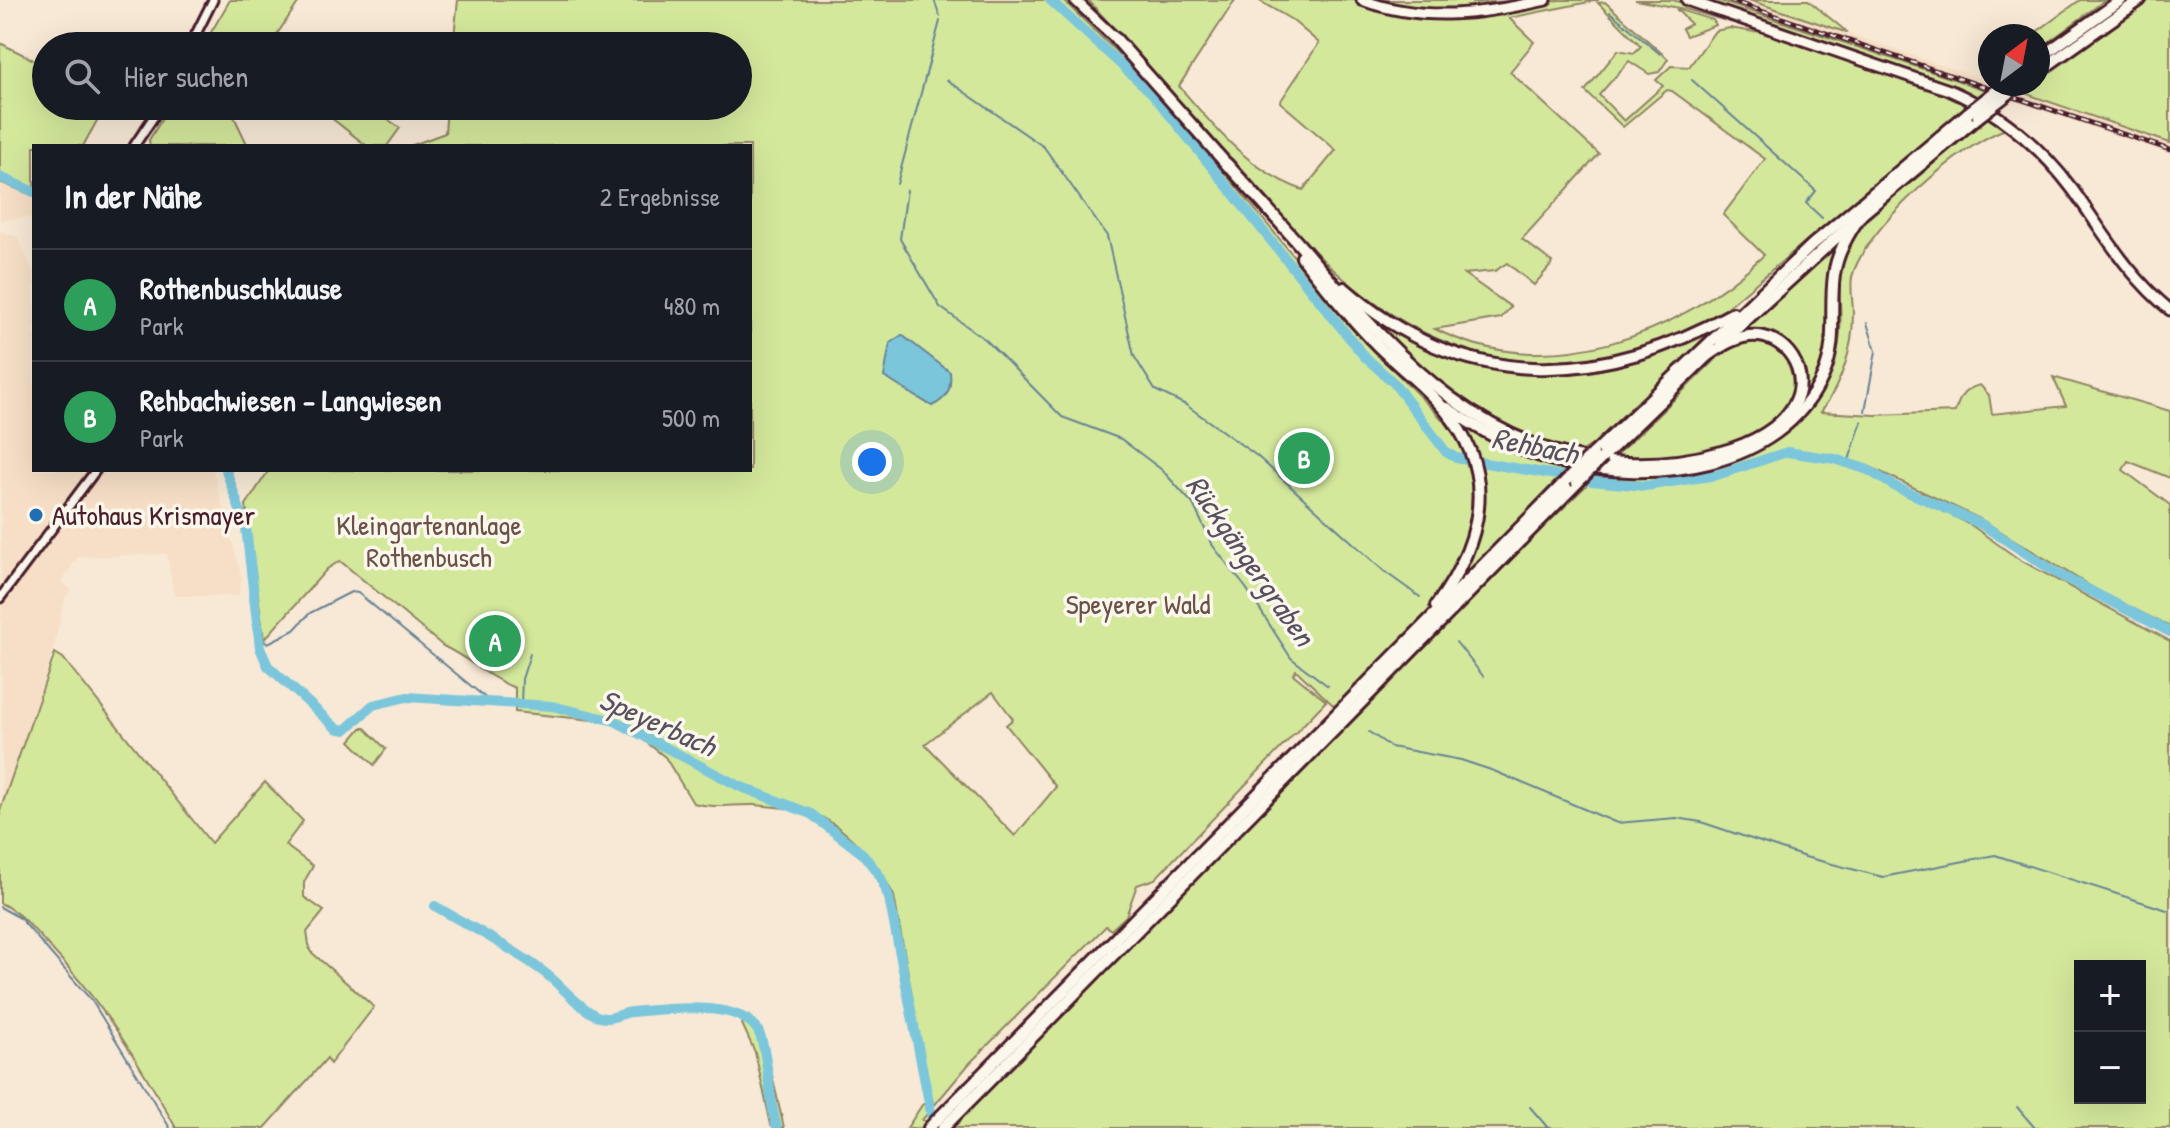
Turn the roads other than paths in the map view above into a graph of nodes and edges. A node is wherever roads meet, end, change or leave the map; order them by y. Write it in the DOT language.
graph roads {
  1 [pos="213,0"];
  2 [pos="1075,0"];
  3 [pos="1362,0"];
  4 [pos="1546,0"];
  5 [pos="1687,0"];
  6 [pos="2121,0"];
  7 [pos="2140,0"];
  8 [pos="1082,4"];
  9 [pos="197,32"];
  10 [pos="1116,39"];
  11 [pos="2050,50"];
  12 [pos="2050,64"];
  13 [pos="1993,96"];
  14 [pos="2002,96"];
  15 [pos="1973,115"];
  16 [pos="152,120"];
  17 [pos="135,144"];
  18 [pos="1227,164"];
  19 [pos="1861,215"];
  20 [pos="1315,263"];
  21 [pos="1746,305"];
  22 [pos="2170,310"];
  23 [pos="1705,357"];
  24 [pos="1432,396"];
  25 [pos="1598,455"];
  26 [pos="94,472"];
  27 [pos="1571,482"];
  28 [pos="0,598"];
  29 [pos="1416,633"];
  30 [pos="1401,656"];
  31 [pos="936,1125"];
  1 -- 9 [label="street"];
  2 -- 8 [label="main road"];
  3 -- 4 [label="main road"];
  5 -- 22 [label="main road"];
  6 -- 11 [label="highway"];
  7 -- 12 [label="highway"];
  8 -- 10 [label="main road"];
  10 -- 18 [label="highway"];
  13 -- 15 [label="highway, bridge"];
  14 -- 15 [label="highway, bridge"];
  15 -- 19 [label="highway"];
  15 -- 21 [label="highway"];
  16 -- 17 [label="street"];
  18 -- 20 [label="highway"];
  18 -- 24 [label="highway"];
  19 -- 23 [label="highway"];
  19 -- 24 [label="highway"];
  20 -- 21 [label="highway"];
  20 -- 23 [label="highway"];
  21 -- 25 [label="highway"];
  23 -- 25 [label="highway"];
  24 -- 29 [label="highway"];
  25 -- 27 [label="highway, bridge"];
  26 -- 28 [label="street"];
  27 -- 29 [label="highway"];
  27 -- 30 [label="highway"];
  29 -- 30 [label="highway"];
  30 -- 31 [label="highway"];
}
